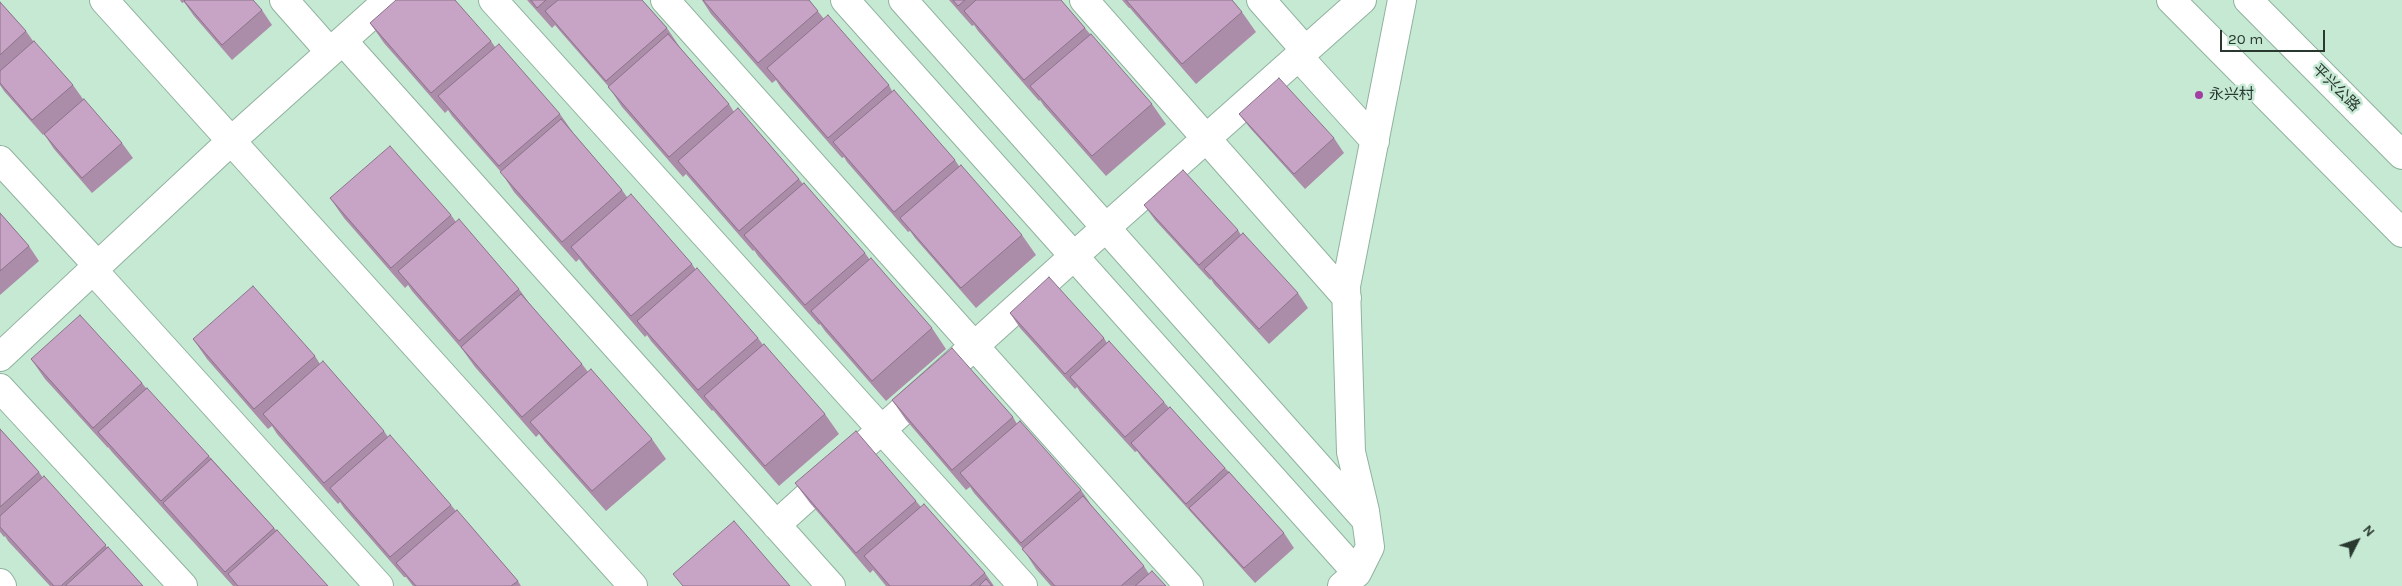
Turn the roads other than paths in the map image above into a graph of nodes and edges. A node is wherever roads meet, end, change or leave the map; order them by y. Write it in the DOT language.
graph roads {
  1 [pos="104,0"];
  2 [pos="284,0"];
  3 [pos="388,0"];
  4 [pos="493,0"];
  5 [pos="665,0"];
  6 [pos="845,0"];
  7 [pos="903,0"];
  8 [pos="1084,0"];
  9 [pos="1261,0"];
  10 [pos="1362,0"];
  11 [pos="1402,0"];
  12 [pos="2171,0"];
  13 [pos="2248,0"];
  14 [pos="336,46"];
  15 [pos="1302,54"];
  16 [pos="1206,137"];
  17 [pos="231,141"];
  18 [pos="1375,141"];
  19 [pos="2402,155"];
  20 [pos="0,160"];
  21 [pos="1106,228"];
  22 [pos="2402,234"];
  23 [pos="1074,256"];
  24 [pos="95,268"];
  25 [pos="1347,298"];
  26 [pos="974,346"];
  27 [pos="2,350"];
  28 [pos="0,388"];
  29 [pos="882,430"];
  30 [pos="1366,520"];
  31 [pos="776,525"];
  32 [pos="1350,579"];
  33 [pos="183,586"];
  34 [pos="380,586"];
  35 [pos="633,586"];
  36 [pos="831,586"];
  37 [pos="1023,586"];
  38 [pos="1189,586"];
  1 -- 17 [label="main road"];
  2 -- 14 [label="main road"];
  3 -- 14 [label="main road"];
  4 -- 29 [label="main road"];
  5 -- 26 [label="main road"];
  6 -- 23 [label="main road"];
  7 -- 21 [label="main road"];
  8 -- 16 [label="main road"];
  9 -- 15 [label="main road"];
  10 -- 15 [label="main road"];
  11 -- 18 [label="main road"];
  12 -- 22 [label="main road"];
  13 -- 19 [label="main road, 平兴公路"];
  14 -- 17 [label="main road"];
  14 -- 31 [label="main road"];
  15 -- 16 [label="main road"];
  15 -- 18 [label="main road"];
  16 -- 21 [label="main road"];
  16 -- 25 [label="main road"];
  17 -- 24 [label="main road"];
  17 -- 35 [label="main road"];
  18 -- 25 [label="main road"];
  20 -- 24 [label="main road"];
  21 -- 23 [label="main road"];
  21 -- 30 [label="main road"];
  23 -- 26 [label="main road"];
  23 -- 32 [label="main road"];
  24 -- 27 [label="main road"];
  24 -- 34 [label="main road"];
  25 -- 30 [label="main road"];
  26 -- 29 [label="main road"];
  26 -- 38 [label="main road"];
  28 -- 33 [label="main road"];
  29 -- 31 [label="main road"];
  29 -- 37 [label="main road"];
  30 -- 32 [label="main road"];
  31 -- 36 [label="main road"];
}
